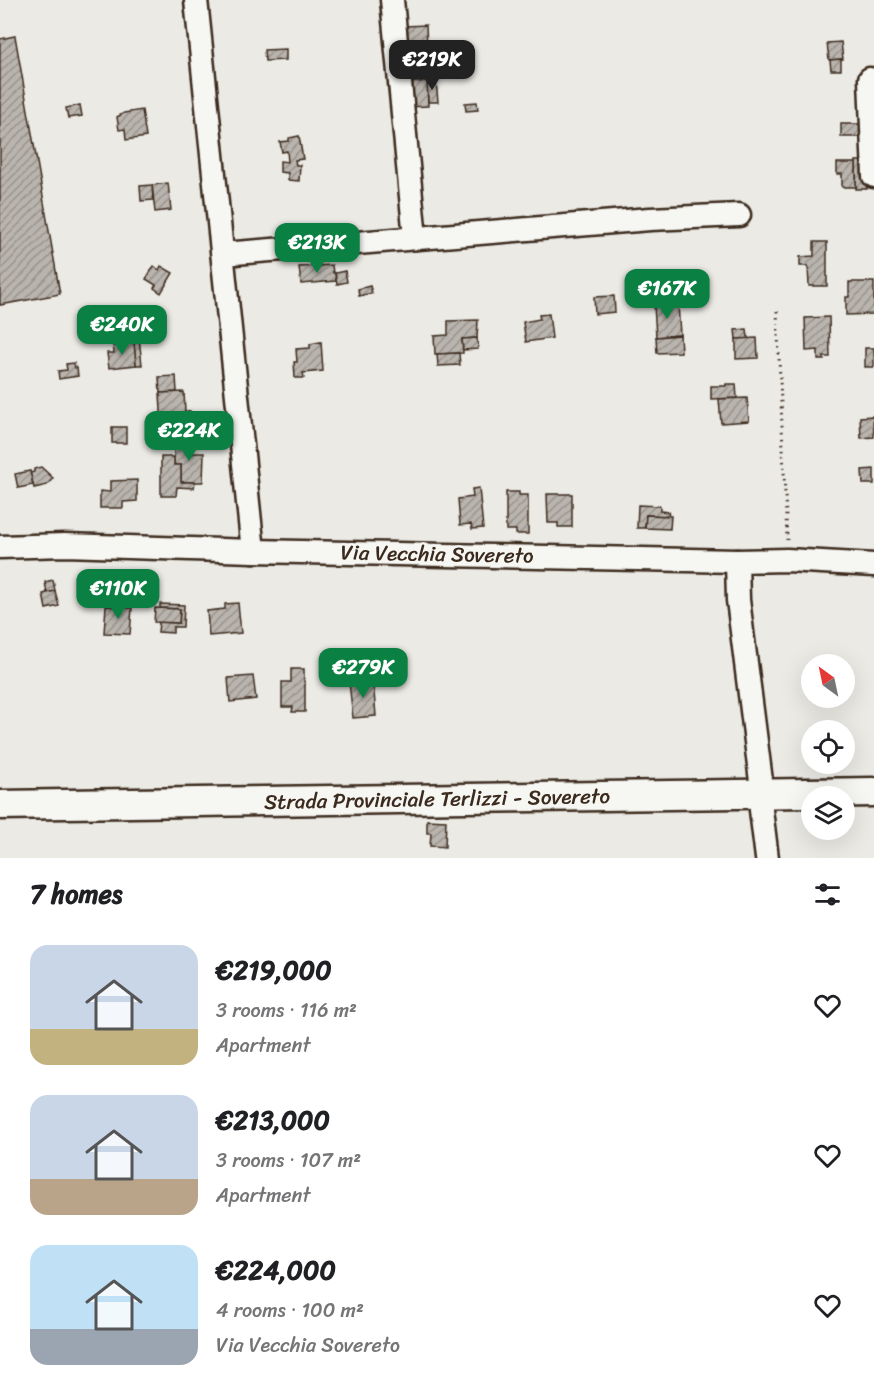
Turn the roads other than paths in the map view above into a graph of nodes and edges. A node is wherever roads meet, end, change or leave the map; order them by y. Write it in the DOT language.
graph roads {
  1 [pos="196,0"];
  2 [pos="392,0"];
  3 [pos="870,79"];
  4 [pos="874,176"];
  5 [pos="739,215"];
  6 [pos="415,238"];
  7 [pos="223,254"];
  8 [pos="0,547"];
  9 [pos="253,551"];
  10 [pos="736,561"];
  11 [pos="874,566"];
  12 [pos="874,792"];
  13 [pos="761,794"];
  14 [pos="0,805"];
  15 [pos="767,858"];
  1 -- 7 [label="street"];
  2 -- 6 [label="street"];
  3 -- 4 [label="street"];
  5 -- 6 [label="street"];
  6 -- 7 [label="street"];
  7 -- 9 [label="street"];
  8 -- 9 [label="street, Via Vecchia Sovereto"];
  9 -- 10 [label="street, Via Vecchia Sovereto"];
  10 -- 11 [label="street, Via Vecchia Sovereto"];
  10 -- 13 [label="street"];
  12 -- 13 [label="main road, Strada Provinciale Terlizzi - Sovereto"];
  13 -- 14 [label="main road, Strada Provinciale Terlizzi - Sovereto"];
  13 -- 15 [label="street"];
}
